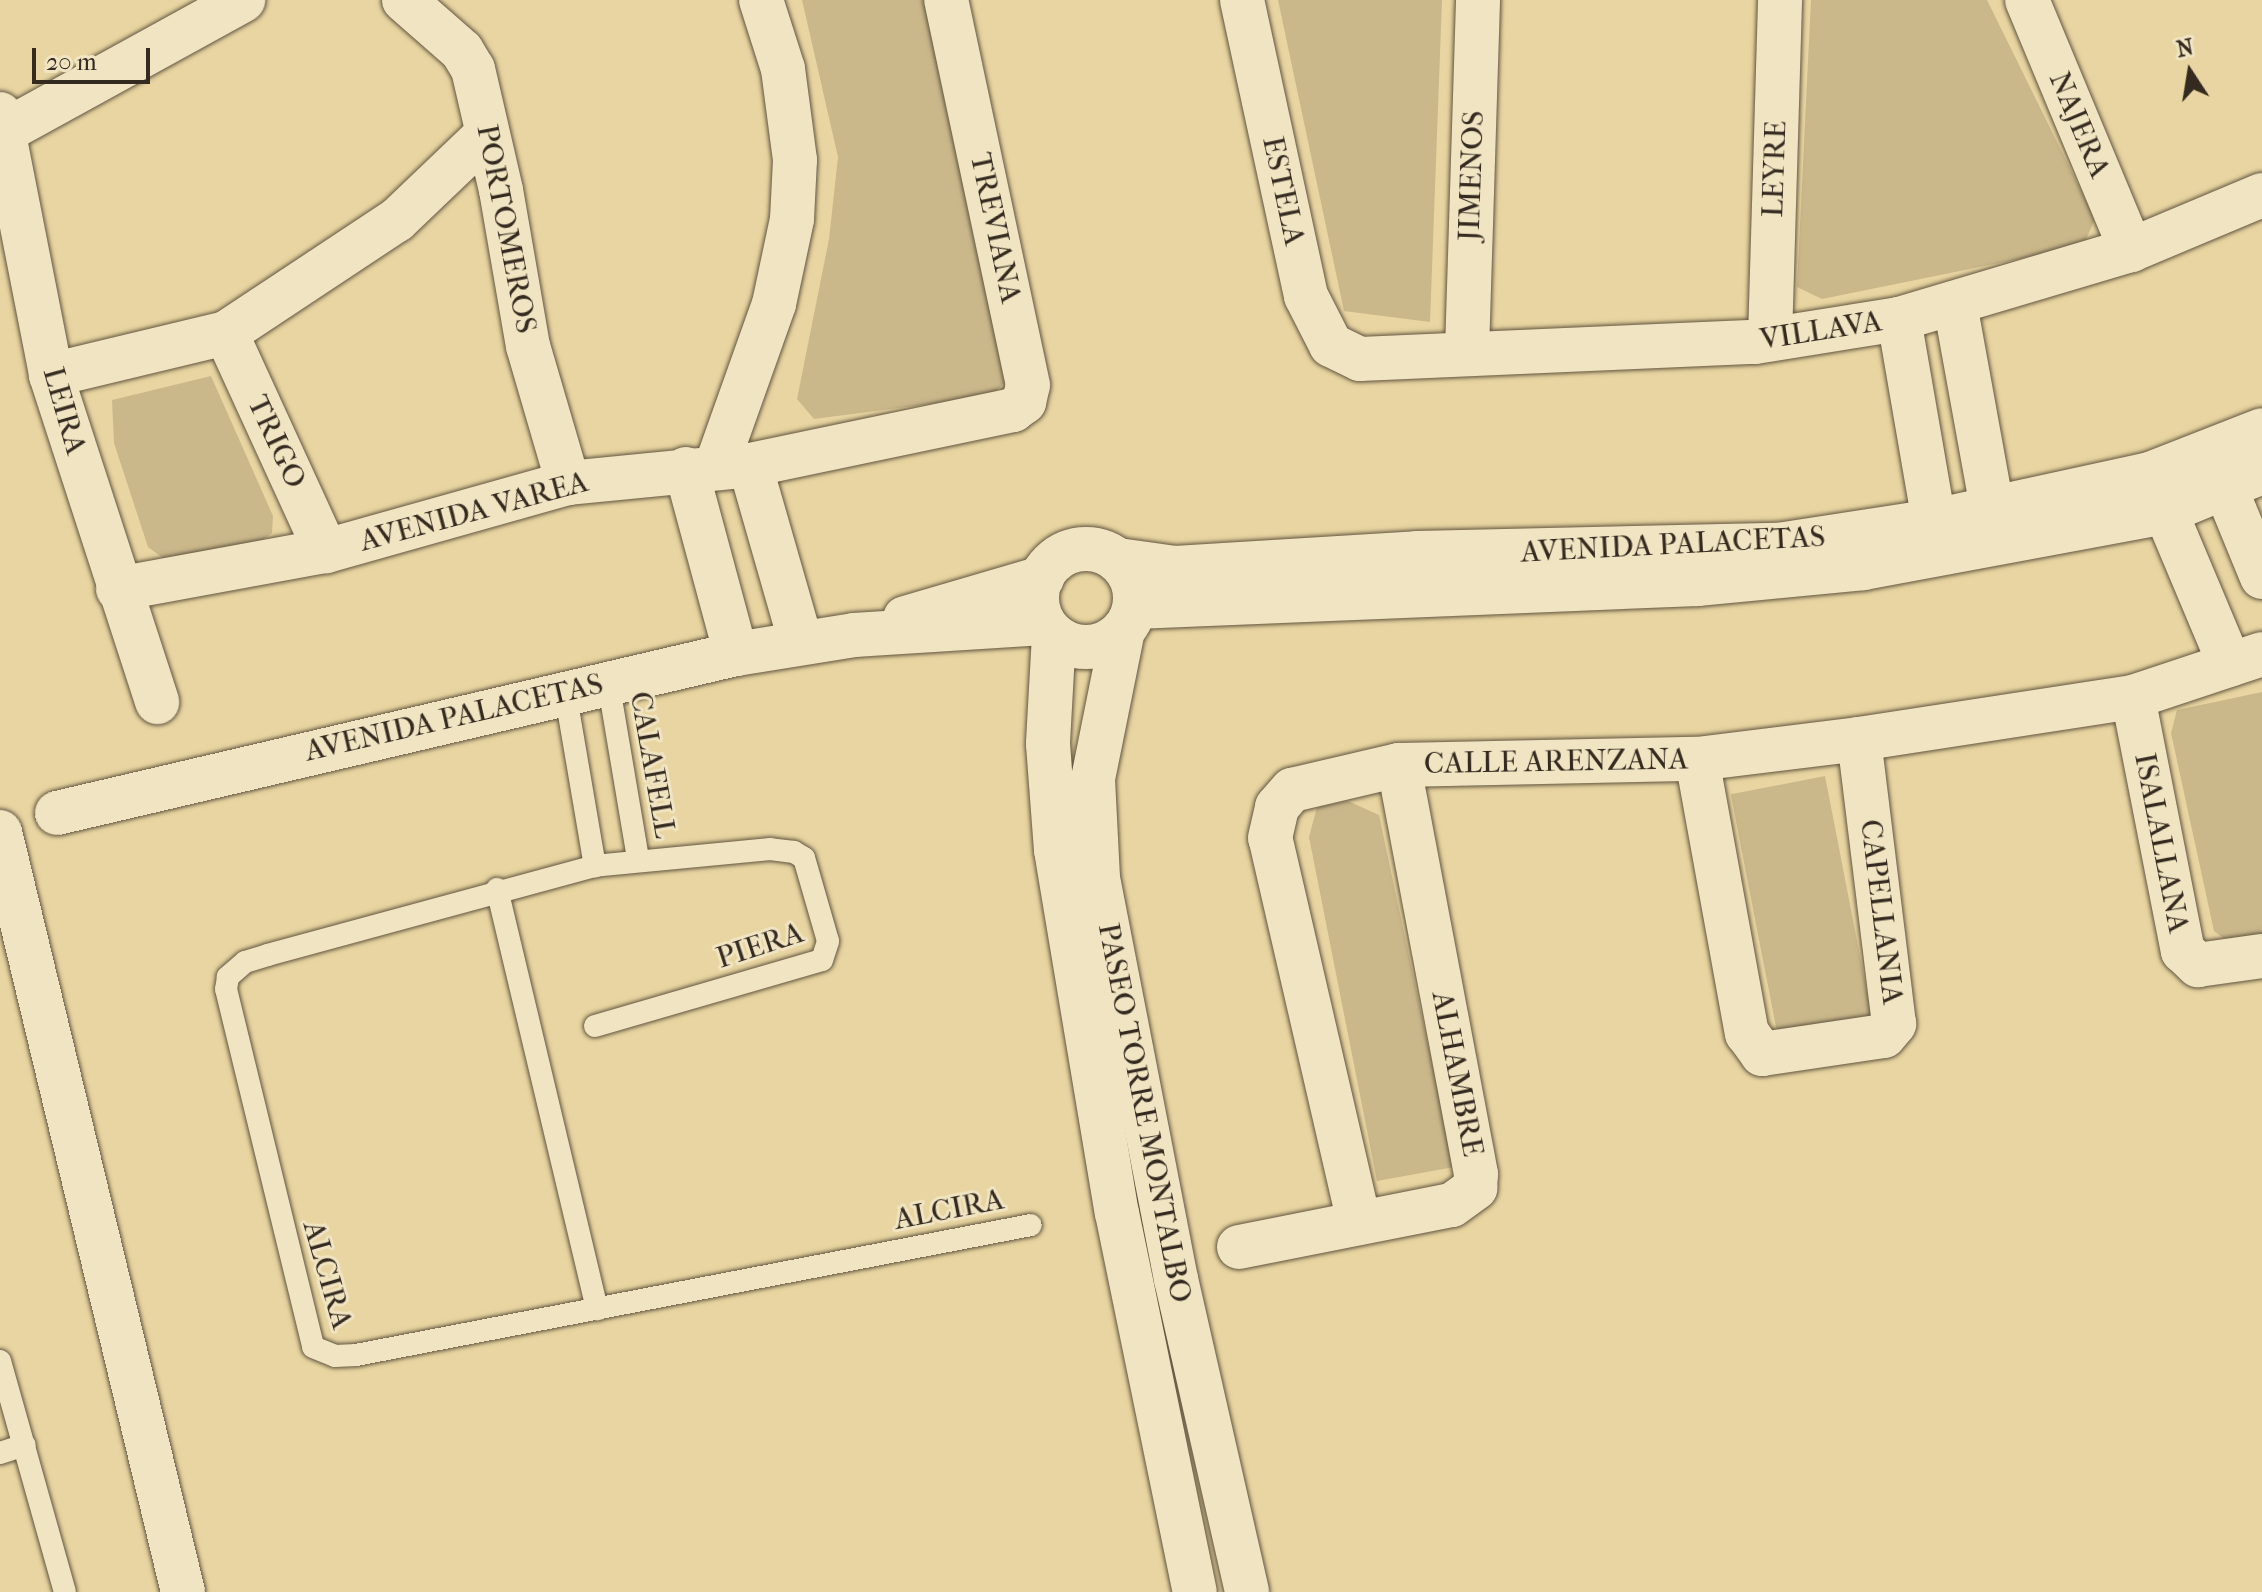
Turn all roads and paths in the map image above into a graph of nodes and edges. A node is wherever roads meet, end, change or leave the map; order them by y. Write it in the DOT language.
graph roads {
  1 [pos="243,0"];
  2 [pos="404,0"];
  3 [pos="761,0"];
  4 [pos="946,0"];
  5 [pos="1242,0"];
  6 [pos="1478,0"];
  7 [pos="1780,0"];
  8 [pos="2027,0"];
  9 [pos="3,122"];
  10 [pos="487,134"];
  11 [pos="2262,195"];
  12 [pos="2131,250"];
  13 [pos="1955,304"];
  14 [pos="1899,319"];
  15 [pos="226,333"];
  16 [pos="1770,339"];
  17 [pos="1467,351"];
  18 [pos="1360,359"];
  19 [pos="51,375"];
  20 [pos="972,418"];
  21 [pos="2262,430"];
  22 [pos="718,466"];
  23 [pos="2233,472"];
  24 [pos="568,483"];
  25 [pos="2158,493"];
  26 [pos="1992,508"];
  27 [pos="1934,521"];
  28 [pos="326,551"];
  29 [pos="1118,560"];
  30 [pos="2262,577"];
  31 [pos="1042,578"];
  32 [pos="118,589"];
  33 [pos="1129,618"];
  34 [pos="1049,629"];
  35 [pos="854,635"];
  36 [pos="801,643"];
  37 [pos="736,654"];
  38 [pos="2246,660"];
  39 [pos="608,681"];
  40 [pos="565,691"];
  41 [pos="2133,697"];
  42 [pos="157,702"];
  43 [pos="1859,739"];
  44 [pos="1697,759"];
  45 [pos="1399,765"];
  46 [pos="57,813"];
  47 [pos="0,832"];
  48 [pos="638,859"];
  49 [pos="595,866"];
  50 [pos="497,889"];
  51 [pos="2262,956"];
  52 [pos="595,1026"];
  53 [pos="1359,1222"];
  54 [pos="1031,1225"];
  55 [pos="1239,1247"];
  56 [pos="597,1309"];
  57 [pos="0,1361"];
  58 [pos="25,1445"];
  59 [pos="0,1453"];
  60 [pos="65,1592"];
  61 [pos="183,1592"];
  62 [pos="1195,1592"];
  63 [pos="1247,1592"];
  1 -- 9 [label="street"];
  2 -- 10 [label="street, PORTOMEROS"];
  3 -- 22 [label="street"];
  4 -- 20 [label="street, TREVIANA"];
  5 -- 18 [label="street, ESTELA"];
  6 -- 17 [label="street, JIMENOS"];
  7 -- 16 [label="street, LEYRE"];
  8 -- 12 [label="street, NAJERA"];
  9 -- 19 [label="street, LEIRA"];
  10 -- 15 [label="street"];
  10 -- 24 [label="street, PORTOMEROS"];
  11 -- 12 [label="street, VILLAVA"];
  12 -- 13 [label="street, VILLAVA"];
  13 -- 14 [label="street, VILLAVA"];
  13 -- 26 [label="street"];
  14 -- 16 [label="street, VILLAVA"];
  14 -- 27 [label="street"];
  15 -- 19 [label="street"];
  15 -- 28 [label="street, TRIGO"];
  16 -- 17 [label="street, VILLAVA"];
  17 -- 18 [label="street, VILLAVA"];
  19 -- 32 [label="street, LEIRA"];
  20 -- 22 [label="street, AVENIDA VAREA"];
  21 -- 23 [label="street, AVENIDA PALACETAS"];
  22 -- 24 [label="street, AVENIDA VAREA"];
  22 -- 36 [label="street"];
  22 -- 37 [label="street"];
  23 -- 25 [label="street, AVENIDA PALACETAS"];
  23 -- 30 [label="street"];
  24 -- 28 [label="street, AVENIDA VAREA"];
  25 -- 26 [label="street, AVENIDA PALACETAS"];
  25 -- 33 [label="street, AVENIDA PALACETAS"];
  25 -- 38 [label="street"];
  26 -- 27 [label="street, AVENIDA PALACETAS"];
  27 -- 29 [label="street, AVENIDA PALACETAS"];
  28 -- 32 [label="street, AVENIDA VAREA"];
  29 -- 31 [label="street"];
  29 -- 33 [label="street"];
  31 -- 34 [label="street"];
  31 -- 35 [label="street, AVENIDA PALACETAS"];
  32 -- 42 [label="street, LEIRA"];
  33 -- 34 [label="street"];
  33 -- 63 [label="street, PASEO TORRE MONTALBO"];
  34 -- 35 [label="street, AVENIDA PALACETAS"];
  34 -- 62 [label="street, PASEO TORRE MONTALBO"];
  35 -- 36 [label="street, AVENIDA PALACETAS"];
  36 -- 37 [label="street, AVENIDA PALACETAS"];
  37 -- 39 [label="street, AVENIDA PALACETAS"];
  38 -- 41 [label="street, CALLE ARENZANA"];
  39 -- 40 [label="street, AVENIDA PALACETAS"];
  39 -- 48 [label="lane, CALAFELL"];
  40 -- 46 [label="street, AVENIDA PALACETAS"];
  40 -- 49 [label="lane"];
  41 -- 43 [label="street, CALLE ARENZANA"];
  41 -- 51 [label="street, ISALALLANA"];
  43 -- 44 [label="street, CALLE ARENZANA"];
  43 -- 44 [label="street, CAPELLANIA"];
  44 -- 45 [label="street, CALLE ARENZANA"];
  45 -- 53 [label="street, ALHAMBRE"];
  45 -- 53 [label="street, CALLE ARENZANA"];
  47 -- 61 [label="street"];
  48 -- 49 [label="lane, PIERA"];
  48 -- 52 [label="lane, PIERA"];
  49 -- 50 [label="lane, ALCIRA"];
  50 -- 56 [label="lane"];
  50 -- 56 [label="lane, ALCIRA"];
  53 -- 55 [label="street, ALHAMBRE"];
  54 -- 56 [label="lane, ALCIRA"];
  57 -- 58 [label="lane"];
  58 -- 59 [label="lane"];
  58 -- 60 [label="lane"];
}
